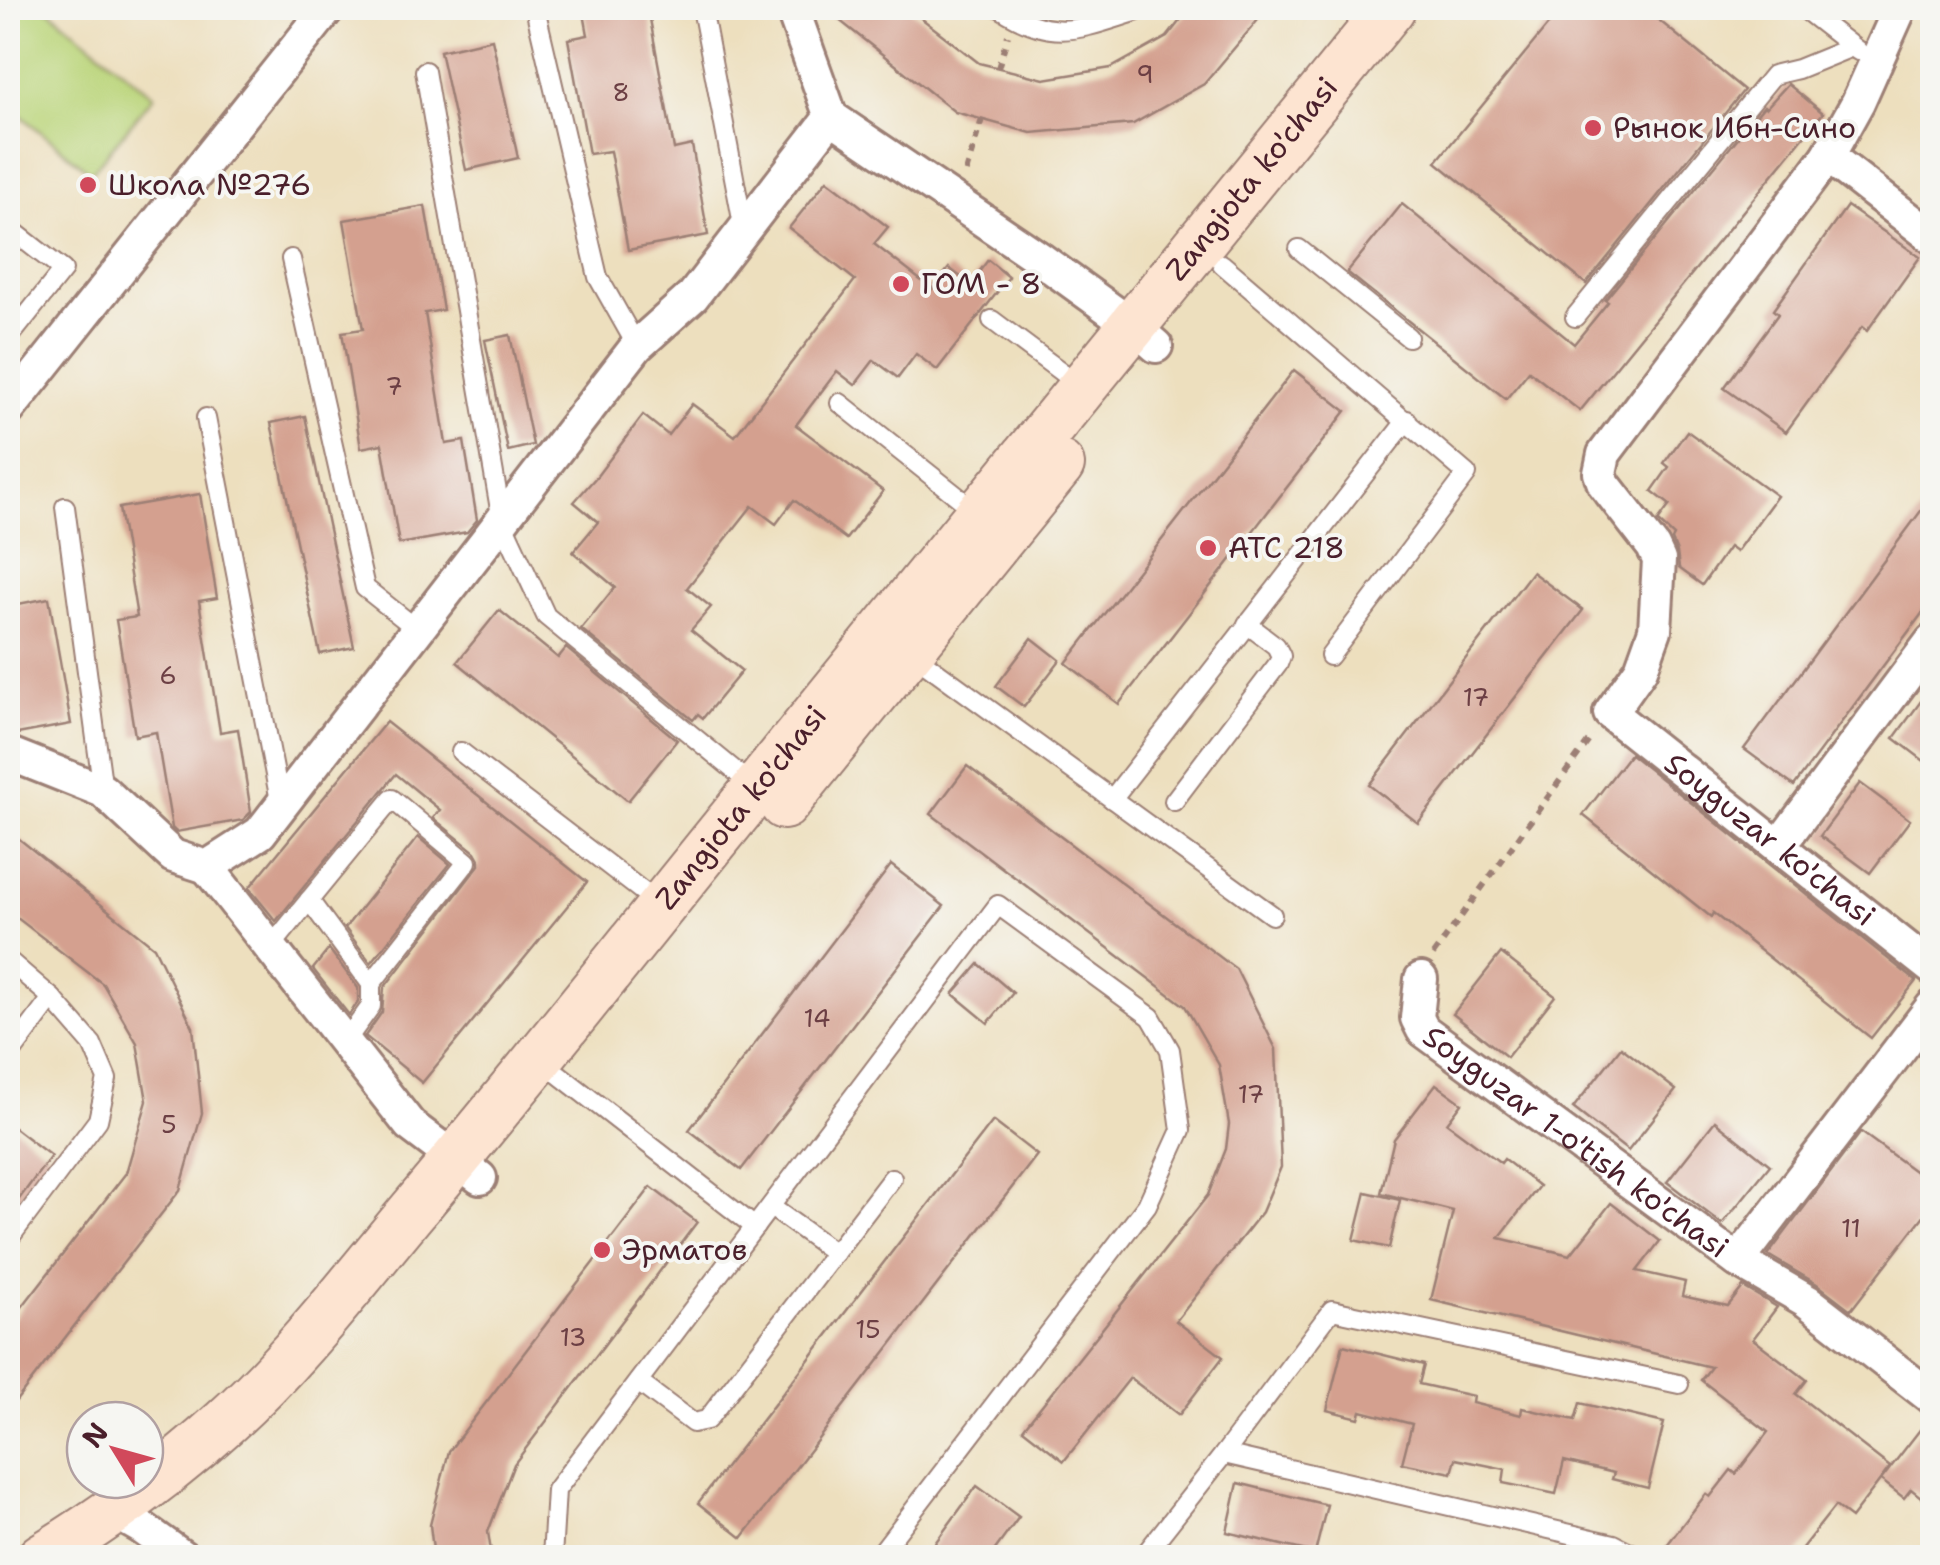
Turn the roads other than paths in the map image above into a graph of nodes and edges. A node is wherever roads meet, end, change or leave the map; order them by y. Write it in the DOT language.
graph roads {
  1 [pos="328,8"];
  2 [pos="534,8"];
  3 [pos="702,8"];
  4 [pos="792,8"];
  5 [pos="1000,8"];
  6 [pos="1139,8"];
  7 [pos="1391,8"];
  8 [pos="1430,8"];
  9 [pos="1804,8"];
  10 [pos="1900,8"];
  11 [pos="1864,56"];
  12 [pos="425,71"];
  13 [pos="831,117"];
  14 [pos="1828,156"];
  15 [pos="8,227"];
  16 [pos="744,230"];
  17 [pos="1932,237"];
  18 [pos="1298,249"];
  19 [pos="292,259"];
  20 [pos="1222,264"];
  21 [pos="1575,317"];
  22 [pos="992,320"];
  23 [pos="1144,336"];
  24 [pos="8,338"];
  25 [pos="1408,338"];
  26 [pos="637,346"];
  27 [pos="1083,387"];
  28 [pos="840,403"];
  29 [pos="8,410"];
  30 [pos="206,418"];
  31 [pos="1406,420"];
  32 [pos="65,507"];
  33 [pos="502,521"];
  34 [pos="992,523"];
  35 [pos="1247,624"];
  36 [pos="418,630"];
  37 [pos="1932,641"];
  38 [pos="896,642"];
  39 [pos="1330,656"];
  40 [pos="461,752"];
  41 [pos="8,754"];
  42 [pos="756,788"];
  43 [pos="103,790"];
  44 [pos="1112,799"];
  45 [pos="1174,800"];
  46 [pos="281,806"];
  47 [pos="1779,846"];
  48 [pos="208,867"];
  49 [pos="310,900"];
  50 [pos="662,906"];
  51 [pos="1272,915"];
  52 [pos="270,948"];
  53 [pos="8,960"];
  54 [pos="1932,968"];
  55 [pos="1420,978"];
  56 [pos="371,984"];
  57 [pos="52,998"];
  58 [pos="1932,1008"];
  59 [pos="345,1042"];
  60 [pos="8,1057"];
  61 [pos="550,1068"];
  62 [pos="468,1169"];
  63 [pos="892,1178"];
  64 [pos="770,1206"];
  65 [pos="755,1227"];
  66 [pos="8,1240"];
  67 [pos="834,1254"];
  68 [pos="1738,1261"];
  69 [pos="638,1382"];
  70 [pos="1679,1384"];
  71 [pos="1932,1398"];
  72 [pos="1224,1454"];
  73 [pos="127,1519"];
  74 [pos="40,1558"];
  75 [pos="90,1558"];
  76 [pos="184,1558"];
  77 [pos="552,1558"];
  78 [pos="877,1558"];
  79 [pos="1142,1558"];
  80 [pos="1640,1558"];
  1 -- 29 [label="street"];
  2 -- 26 [label="lane"];
  3 -- 16 [label="lane"];
  4 -- 13 [label="street"];
  5 -- 6 [label="lane"];
  7 -- 23 [label="main road, Zangiota ko'chasi"];
  8 -- 20 [label="main road, Zangiota ko'chasi"];
  9 -- 11 [label="lane"];
  10 -- 11 [label="street"];
  11 -- 14 [label="street"];
  11 -- 21 [label="lane"];
  12 -- 33 [label="lane"];
  13 -- 16 [label="street"];
  13 -- 23 [label="street"];
  14 -- 17 [label="street"];
  14 -- 47 [label="street, Soyguzar ko'chasi"];
  15 -- 24 [label="lane"];
  16 -- 26 [label="street"];
  18 -- 25 [label="lane"];
  19 -- 36 [label="lane"];
  20 -- 23 [label="main road, Zangiota ko'chasi"];
  20 -- 31 [label="lane"];
  22 -- 27 [label="lane"];
  23 -- 27 [label="main road, Zangiota ko'chasi"];
  23 -- 34 [label="main road, Zangiota ko'chasi"];
  26 -- 33 [label="street"];
  27 -- 34 [label="main road, Zangiota ko'chasi"];
  28 -- 34 [label="lane"];
  30 -- 46 [label="lane"];
  31 -- 35 [label="lane"];
  31 -- 39 [label="lane"];
  32 -- 43 [label="lane"];
  33 -- 36 [label="street"];
  33 -- 42 [label="lane"];
  34 -- 38 [label="main road, Zangiota ko'chasi"];
  35 -- 44 [label="lane"];
  35 -- 45 [label="lane"];
  36 -- 46 [label="street"];
  37 -- 47 [label="street"];
  38 -- 42 [label="main road, Zangiota ko'chasi"];
  38 -- 44 [label="lane"];
  38 -- 61 [label="main road, Zangiota ko'chasi"];
  40 -- 50 [label="lane"];
  41 -- 43 [label="street"];
  42 -- 50 [label="main road, Zangiota ko'chasi"];
  43 -- 48 [label="street"];
  44 -- 51 [label="lane"];
  46 -- 48 [label="street"];
  47 -- 54 [label="street, Soyguzar ko'chasi"];
  48 -- 52 [label="street"];
  49 -- 52 [label="lane"];
  49 -- 56 [label="lane"];
  49 -- 56 [label="lane"];
  50 -- 61 [label="main road, Zangiota ko'chasi"];
  52 -- 59 [label="street"];
  53 -- 57 [label="lane"];
  55 -- 68 [label="street, Soyguzar 1-o'tish ko'chasi"];
  56 -- 59 [label="lane"];
  57 -- 60 [label="lane"];
  57 -- 66 [label="lane"];
  58 -- 68 [label="street"];
  59 -- 62 [label="street"];
  61 -- 62 [label="main road, Zangiota ko'chasi"];
  61 -- 65 [label="lane"];
  62 -- 73 [label="main road, Zangiota ko'chasi"];
  63 -- 67 [label="lane"];
  64 -- 65 [label="lane"];
  64 -- 67 [label="lane"];
  64 -- 78 [label="lane"];
  65 -- 69 [label="lane"];
  67 -- 69 [label="lane"];
  68 -- 71 [label="street, Soyguzar 1-o'tish ko'chasi"];
  69 -- 77 [label="lane"];
  70 -- 72 [label="lane"];
  72 -- 79 [label="lane"];
  72 -- 80 [label="lane"];
  73 -- 74 [label="main road, Zangiota ko'chasi"];
  73 -- 75 [label="main road, Zangiota ko'chasi"];
  73 -- 76 [label="street"];
}
